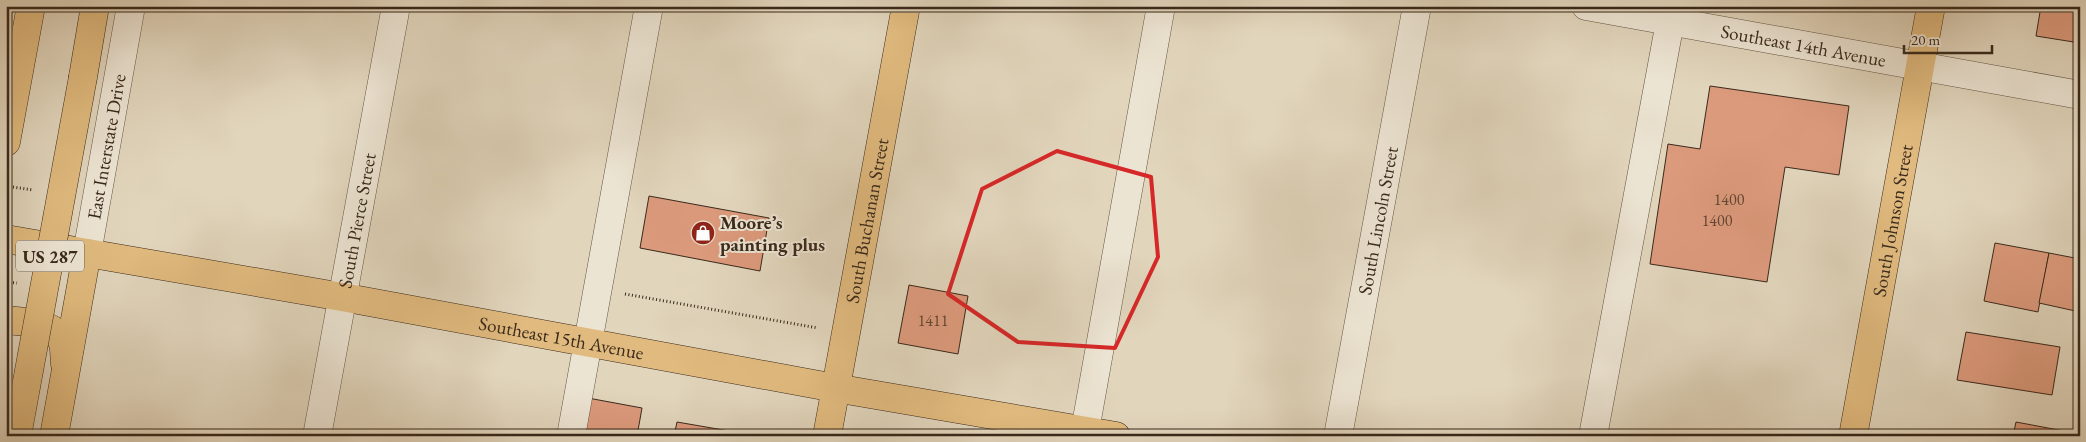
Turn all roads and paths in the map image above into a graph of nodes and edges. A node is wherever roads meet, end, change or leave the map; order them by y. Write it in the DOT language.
graph roads {
  1 [pos="31,6"];
  2 [pos="96,6"];
  3 [pos="132,6"];
  4 [pos="396,6"];
  5 [pos="649,6"];
  6 [pos="906,6"];
  7 [pos="1161,6"];
  8 [pos="1417,6"];
  9 [pos="1586,6"];
  10 [pos="1931,6"];
  11 [pos="1672,14"];
  12 [pos="1920,65"];
  13 [pos="2080,95"];
  14 [pos="6,142"];
  15 [pos="6,240"];
  16 [pos="87,253"];
  17 [pos="597,289"];
  18 [pos="342,297"];
  19 [pos="6,320"];
  20 [pos="826,329"];
  21 [pos="587,342"];
  22 [pos="66,368"];
  23 [pos="835,388"];
  24 [pos="872,426"];
  25 [pos="1084,433"];
  26 [pos="849,435"];
  27 [pos="871,435"];
  28 [pos="17,436"];
  29 [pos="54,436"];
  30 [pos="317,436"];
  31 [pos="571,436"];
  32 [pos="827,436"];
  33 [pos="916,436"];
  34 [pos="1116,436"];
  35 [pos="1338,436"];
  36 [pos="1593,436"];
  37 [pos="1853,436"];
  1 -- 14 [label="main road"];
  2 -- 28 [label="main road, US 287, bridge"];
  3 -- 16 [label="street, East Interstate Drive"];
  4 -- 18 [label="street, South Pierce Street"];
  5 -- 17 [label="street"];
  6 -- 23 [label="main road, South Buchanan Street"];
  7 -- 25 [label="street"];
  8 -- 35 [label="street, South Lincoln Street"];
  9 -- 11 [label="street, Southeast 14th Avenue"];
  10 -- 12 [label="main road, South Johnson Street"];
  11 -- 12 [label="street, Southeast 14th Avenue"];
  11 -- 36 [label="street"];
  12 -- 13 [label="street, Southeast 14th Avenue"];
  12 -- 37 [label="main road, South Johnson Street"];
  15 -- 16 [label="main road, Southeast 15th Avenue"];
  16 -- 18 [label="main road, Southeast 15th Avenue"];
  16 -- 22 [label="main road, East Interstate Drive"];
  17 -- 20 [label="path"];
  17 -- 21 [label="street"];
  18 -- 21 [label="main road, Southeast 15th Avenue"];
  18 -- 30 [label="street, South Pierce Street"];
  19 -- 22 [label="main road"];
  21 -- 23 [label="main road, Southeast 15th Avenue"];
  21 -- 31 [label="street"];
  22 -- 29 [label="main road, East Interstate Drive"];
  23 -- 25 [label="main road, Southeast 15th Avenue"];
  23 -- 32 [label="main road, South Buchanan Street"];
  24 -- 27 [label="path"];
  25 -- 34 [label="main road, Southeast 15th Avenue"];
  26 -- 27 [label="path"];
  27 -- 33 [label="path"];
}
